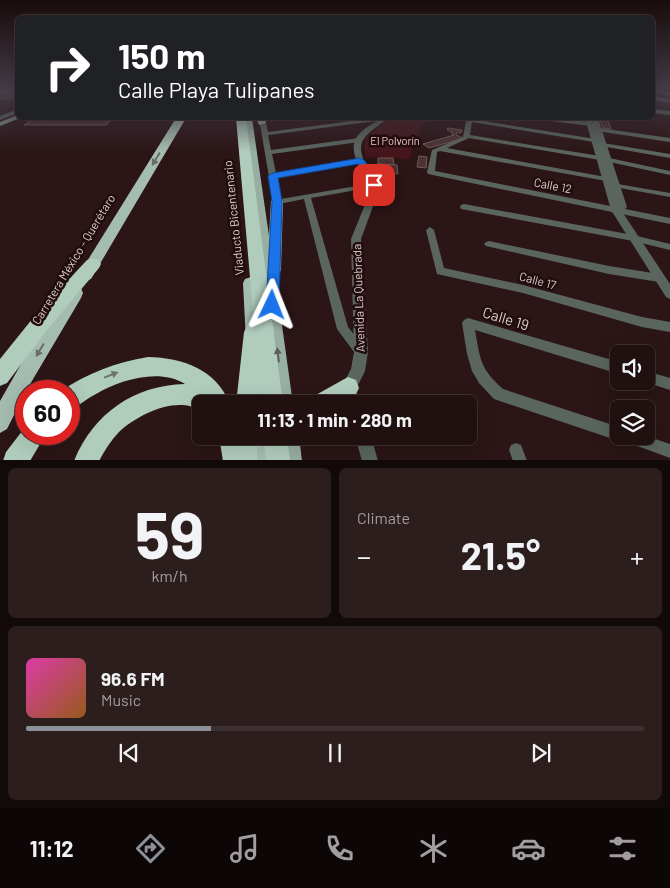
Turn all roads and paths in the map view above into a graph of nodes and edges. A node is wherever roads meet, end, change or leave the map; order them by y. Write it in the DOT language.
graph roads {
  1 [pos="655,110"];
  2 [pos="15,112"];
  3 [pos="670,113"];
  4 [pos="0,118"];
  5 [pos="15,118"];
  6 [pos="180,120"];
  7 [pos="236,120"];
  8 [pos="241,120"];
  9 [pos="248,120"];
  10 [pos="261,120"];
  11 [pos="369,120"];
  12 [pos="382,120"];
  13 [pos="470,120"];
  14 [pos="560,120"];
  15 [pos="0,124"];
  16 [pos="593,124"];
  17 [pos="264,134"];
  18 [pos="467,136"];
  19 [pos="359,140"];
  20 [pos="594,140"];
  21 [pos="670,140"];
  22 [pos="603,145"];
  23 [pos="438,148"];
  24 [pos="268,152"];
  25 [pos="670,156"];
  26 [pos="604,160"];
  27 [pos="360,161"];
  28 [pos="670,173"];
  29 [pos="273,176"];
  30 [pos="610,183"];
  31 [pos="374,185"];
  32 [pos="670,195"];
  33 [pos="307,196"];
  34 [pos="280,201"];
  35 [pos="464,207"];
  36 [pos="620,212"];
  37 [pos="670,221"];
  38 [pos="430,230"];
  39 [pos="633,238"];
  40 [pos="490,244"];
  41 [pos="670,247"];
  42 [pos="93,264"];
  43 [pos="660,278"];
  44 [pos="670,294"];
  45 [pos="272,305"];
  46 [pos="670,327"];
  47 [pos="254,332"];
  48 [pos="361,352"];
  49 [pos="610,365"];
  50 [pos="187,374"];
  51 [pos="0,376"];
  52 [pos="655,380"];
  53 [pos="670,384"];
  54 [pos="80,392"];
  55 [pos="213,395"];
  56 [pos="249,395"];
  57 [pos="259,395"];
  58 [pos="271,395"];
  59 [pos="283,395"];
  60 [pos="350,395"];
  61 [pos="178,396"];
  62 [pos="192,396"];
  63 [pos="0,422"];
  64 [pos="610,431"];
  65 [pos="26,445"];
  66 [pos="225,445"];
  67 [pos="232,445"];
  68 [pos="245,445"];
  69 [pos="263,445"];
  70 [pos="276,445"];
  71 [pos="290,445"];
  72 [pos="366,445"];
  73 [pos="652,445"];
  74 [pos="670,451"];
  75 [pos="15,460"];
  76 [pos="86,460"];
  77 [pos="226,460"];
  78 [pos="235,460"];
  79 [pos="245,460"];
  80 [pos="264,460"];
  81 [pos="278,460"];
  82 [pos="292,460"];
  83 [pos="370,460"];
  1 -- 3 [label="street"];
  2 -- 4 [label="street"];
  5 -- 15 [label="main road"];
  6 -- 42 [label="highway, Carretera México - Querétaro, one-way"];
  7 -- 47 [label="highway"];
  8 -- 58 [label="highway, Viaducto Bicentenario"];
  9 -- 45 [label="main road"];
  10 -- 17 [label="street"];
  11 -- 17 [label="street"];
  12 -- 19 [label="street"];
  13 -- 18 [label="street"];
  13 -- 20 [label="street"];
  14 -- 16 [label="street"];
  16 -- 20 [label="street"];
  16 -- 21 [label="street"];
  16 -- 22 [label="street"];
  17 -- 24 [label="street"];
  18 -- 23 [label="street"];
  18 -- 26 [label="street"];
  19 -- 24 [label="street"];
  19 -- 27 [label="street"];
  20 -- 26 [label="street"];
  22 -- 25 [label="street"];
  22 -- 26 [label="street"];
  23 -- 30 [label="street"];
  23 -- 36 [label="street, Calle 12"];
  24 -- 29 [label="street"];
  26 -- 28 [label="street"];
  26 -- 30 [label="street"];
  27 -- 29 [label="street"];
  27 -- 31 [label="street"];
  29 -- 34 [label="street"];
  30 -- 32 [label="street"];
  30 -- 36 [label="street"];
  31 -- 33 [label="street"];
  31 -- 48 [label="street, Avenida La Quebrada"];
  33 -- 34 [label="street"];
  33 -- 48 [label="street"];
  34 -- 45 [label="main road"];
  35 -- 39 [label="street"];
  36 -- 37 [label="street, Calle 12"];
  36 -- 39 [label="street"];
  38 -- 46 [label="street, Calle 17"];
  39 -- 41 [label="street"];
  39 -- 43 [label="street"];
  40 -- 43 [label="street"];
  42 -- 51 [label="highway"];
  42 -- 63 [label="highway, Carretera México - Querétaro, one-way"];
  43 -- 44 [label="street"];
  59 -- 45 [label="main road, one-way"];
  47 -- 56 [label="highway"];
  47 -- 57 [label="highway"];
  48 -- 60 [label="street, Avenida La Quebrada"];
  49 -- 64 [label="street, Calle 19"];
  54 -- 50 [label="highway, one-way"];
  50 -- 55 [label="highway"];
  50 -- 61 [label="highway"];
  52 -- 53 [label="street"];
  61 -- 62 [label="highway"];
  61 -- 76 [label="highway"];
  65 -- 75 [label="highway"];
  66 -- 77 [label="highway"];
  67 -- 78 [label="highway"];
  68 -- 79 [label="highway"];
  69 -- 80 [label="highway"];
  70 -- 81 [label="highway"];
  71 -- 82 [label="main road"];
  72 -- 83 [label="street"];
  73 -- 74 [label="street"];
}
